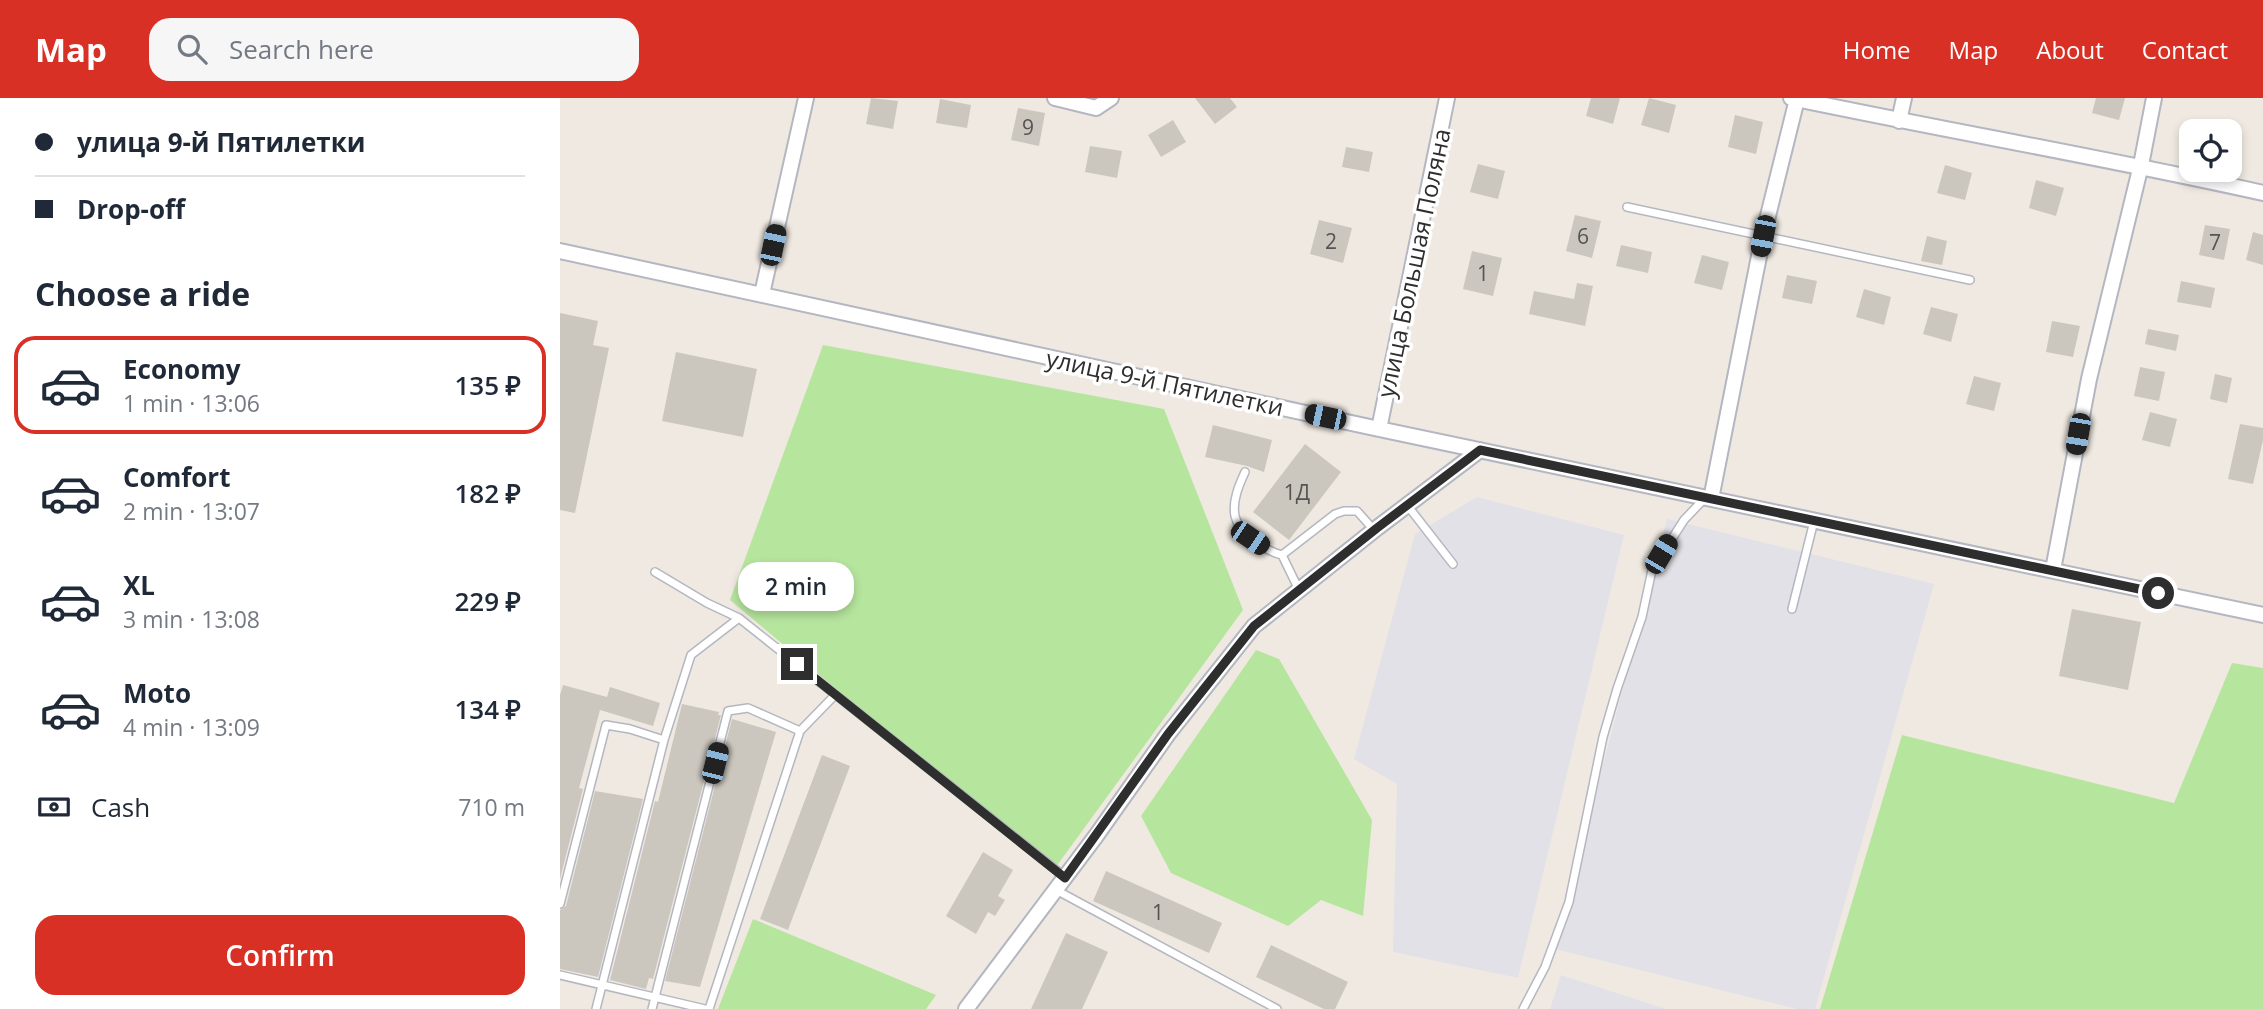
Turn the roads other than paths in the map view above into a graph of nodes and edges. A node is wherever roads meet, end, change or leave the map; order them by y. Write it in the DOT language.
graph roads {
  1 [pos="806,98"];
  2 [pos="1055,98"];
  3 [pos="1111,98"];
  4 [pos="1447,98"];
  5 [pos="1903,98"];
  6 [pos="2154,98"];
  7 [pos="1794,99"];
  8 [pos="1899,121"];
  9 [pos="2141,166"];
  10 [pos="2263,193"];
  11 [pos="1627,207"];
  12 [pos="1763,236"];
  13 [pos="560,251"];
  14 [pos="1970,280"];
  15 [pos="762,294"];
  16 [pos="1379,429"];
  17 [pos="1480,450"];
  18 [pos="1245,472"];
  19 [pos="1708,498"];
  20 [pos="1407,505"];
  21 [pos="1814,520"];
  22 [pos="1374,530"];
  23 [pos="1282,555"];
  24 [pos="1453,564"];
  25 [pos="2053,570"];
  26 [pos="655,572"];
  27 [pos="1299,590"];
  28 [pos="1792,609"];
  29 [pos="2263,615"];
  30 [pos="738,618"];
  31 [pos="835,695"];
  32 [pos="800,731"];
  33 [pos="664,740"];
  34 [pos="1065,878"];
  35 [pos="1056,890"];
  36 [pos="560,905"];
  37 [pos="560,975"];
  38 [pos="602,985"];
  39 [pos="655,999"];
  40 [pos="597,1009"];
  41 [pos="652,1009"];
  42 [pos="707,1009"];
  43 [pos="966,1009"];
  44 [pos="1277,1009"];
  45 [pos="1523,1009"];
  1 -- 15 [label="street"];
  2 -- 3 [label="street"];
  4 -- 16 [label="street, улица Большая Поляна"];
  5 -- 8 [label="street"];
  6 -- 9 [label="street"];
  7 -- 8 [label="street"];
  7 -- 12 [label="street"];
  8 -- 9 [label="street"];
  9 -- 10 [label="street"];
  9 -- 25 [label="street"];
  11 -- 12 [label="lane"];
  12 -- 14 [label="lane"];
  12 -- 19 [label="street"];
  13 -- 15 [label="street, улица 9-й Пятилетки"];
  15 -- 16 [label="street, улица 9-й Пятилетки"];
  16 -- 17 [label="street, улица 9-й Пятилетки"];
  17 -- 19 [label="street, улица 9-й Пятилетки"];
  17 -- 20 [label="street"];
  18 -- 23 [label="lane"];
  19 -- 21 [label="street, улица 9-й Пятилетки"];
  19 -- 45 [label="lane"];
  20 -- 22 [label="street"];
  20 -- 24 [label="lane"];
  21 -- 25 [label="street, улица 9-й Пятилетки"];
  21 -- 28 [label="lane"];
  22 -- 23 [label="lane"];
  22 -- 27 [label="street"];
  23 -- 27 [label="lane"];
  25 -- 29 [label="street, улица 9-й Пятилетки"];
  26 -- 30 [label="lane"];
  27 -- 34 [label="street"];
  30 -- 31 [label="lane"];
  30 -- 33 [label="lane"];
  31 -- 32 [label="lane"];
  31 -- 34 [label="lane"];
  32 -- 39 [label="lane"];
  32 -- 42 [label="lane"];
  33 -- 36 [label="lane"];
  33 -- 38 [label="lane"];
  34 -- 35 [label="street"];
  35 -- 43 [label="street"];
  35 -- 44 [label="lane"];
  37 -- 38 [label="lane"];
  38 -- 39 [label="lane"];
  38 -- 40 [label="lane"];
  39 -- 41 [label="lane"];
  39 -- 42 [label="lane"];
}
